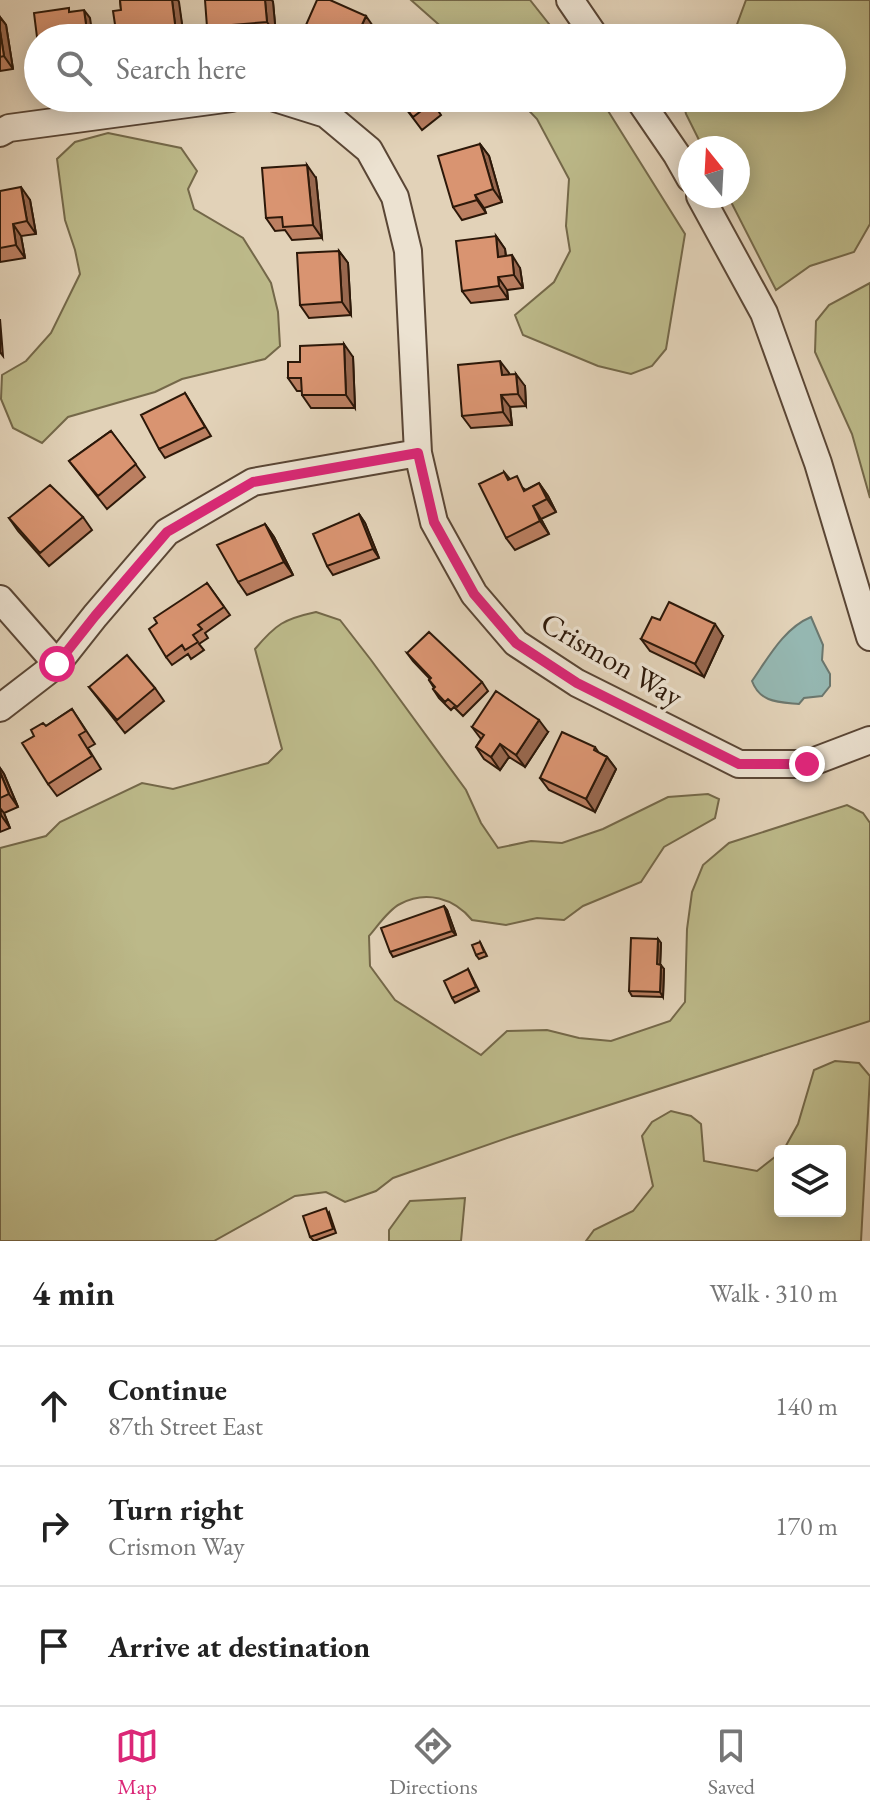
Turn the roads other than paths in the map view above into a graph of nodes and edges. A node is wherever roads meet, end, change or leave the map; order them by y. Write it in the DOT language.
graph roads {
  1 [pos="570,0"];
  2 [pos="586,24"];
  3 [pos="128,112"];
  4 [pos="320,112"];
  5 [pos="647,112"];
  6 [pos="0,133"];
  7 [pos="678,160"];
  8 [pos="707,208"];
  9 [pos="418,453"];
  10 [pos="0,599"];
  11 [pos="870,637"];
  12 [pos="57,664"];
  13 [pos="0,708"];
  14 [pos="870,740"];
  1 -- 2 [label="street"];
  3 -- 6 [label="street"];
  4 -- 9 [label="street, Crismon Way"];
  5 -- 7 [label="street"];
  8 -- 11 [label="street"];
  9 -- 12 [label="street"];
  9 -- 14 [label="street, Crismon Way"];
  10 -- 12 [label="street"];
  12 -- 13 [label="street"];
}
